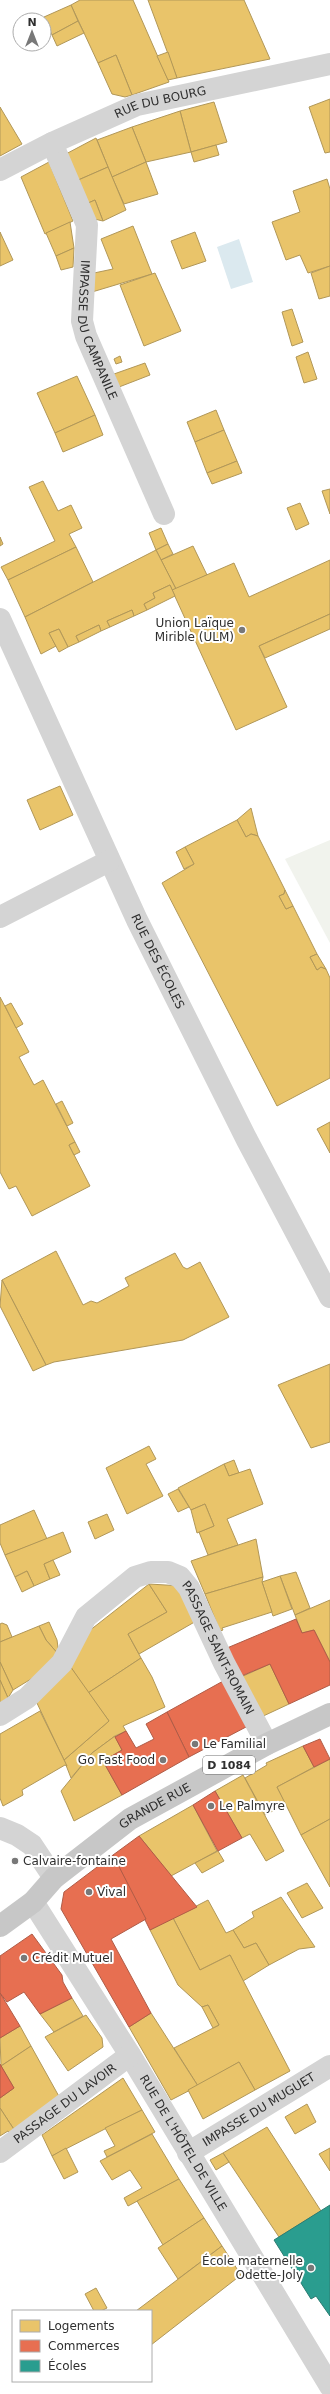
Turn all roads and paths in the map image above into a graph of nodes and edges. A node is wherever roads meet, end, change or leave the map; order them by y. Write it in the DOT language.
graph roads {
  1 [pos="330,64"];
  2 [pos="52,143"];
  3 [pos="0,170"];
  4 [pos="164,514"];
  5 [pos="0,619"];
  6 [pos="109,861"];
  7 [pos="0,917"];
  8 [pos="330,1298"];
  9 [pos="0,1714"];
  10 [pos="328,1718"];
  11 [pos="267,1744"];
  12 [pos="0,1828"];
  13 [pos="54,1878"];
  14 [pos="33,1902"];
  15 [pos="0,1926"];
  16 [pos="130,2055"];
  17 [pos="330,2066"];
  18 [pos="0,2152"];
  19 [pos="188,2152"];
  20 [pos="330,2386"];
  1 -- 2 [label="street, RUE DU BOURG"];
  2 -- 3 [label="street, RUE DU BOURG"];
  2 -- 4 [label="street, IMPASSE DU CAMPANILE"];
  5 -- 6 [label="street, RUE DES ÉCOLES"];
  6 -- 7 [label="street"];
  6 -- 8 [label="street, RUE DES ÉCOLES"];
  9 -- 11 [label="street, PASSAGE SAINT-ROMAIN"];
  10 -- 11 [label="main road, GRANDE RUE / D 1084"];
  11 -- 13 [label="main road, GRANDE RUE / D 1084"];
  12 -- 13 [label="street"];
  13 -- 14 [label="main road, GRANDE RUE / D 1084"];
  14 -- 15 [label="main road, GRANDE RUE / D 1084"];
  14 -- 16 [label="street, RUE DE L'HÔTEL DE VILLE"];
  16 -- 18 [label="street, PASSAGE DU LAVOIR"];
  16 -- 19 [label="street, RUE DE L'HÔTEL DE VILLE"];
  17 -- 19 [label="street, IMPASSE DU MUGUET"];
  19 -- 20 [label="street, RUE DE L'HÔTEL DE VILLE"];
}
